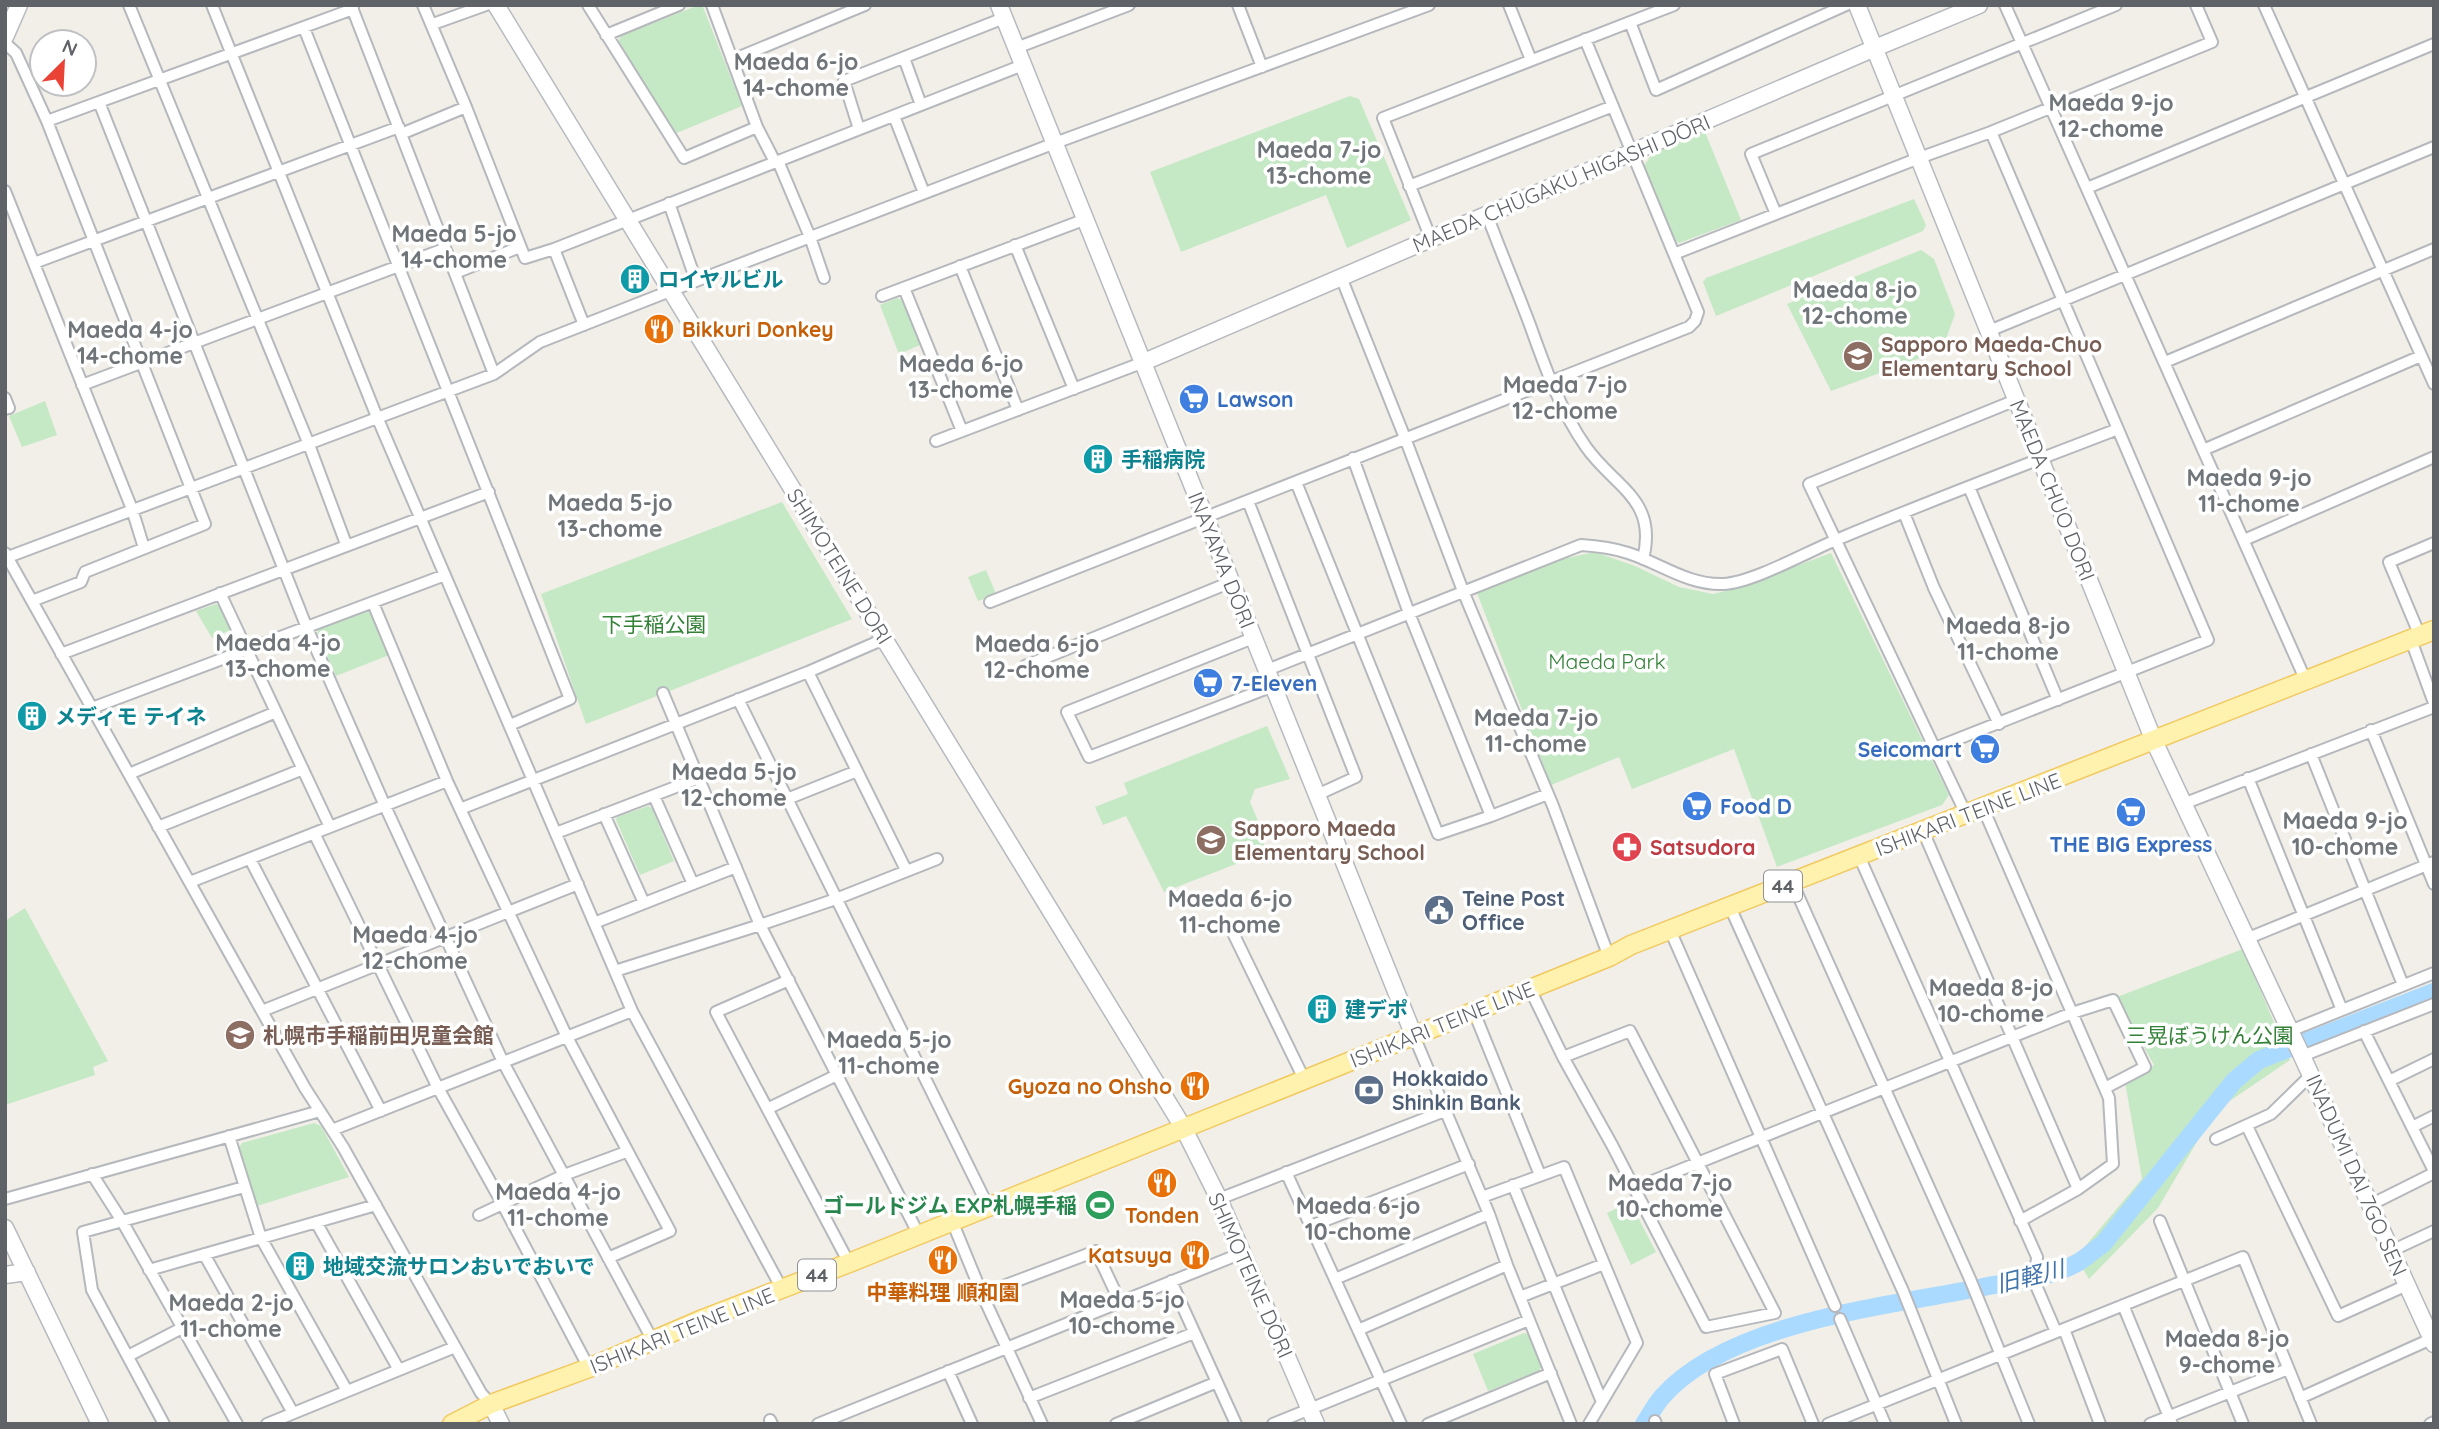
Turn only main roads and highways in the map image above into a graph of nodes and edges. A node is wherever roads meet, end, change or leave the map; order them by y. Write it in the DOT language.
graph roads {
  1 [pos="2422,635"];
  2 [pos="452,1424"];
  1 -- 2 [label="main road, ISHIKARI TEINE LINE / 44"];
}
